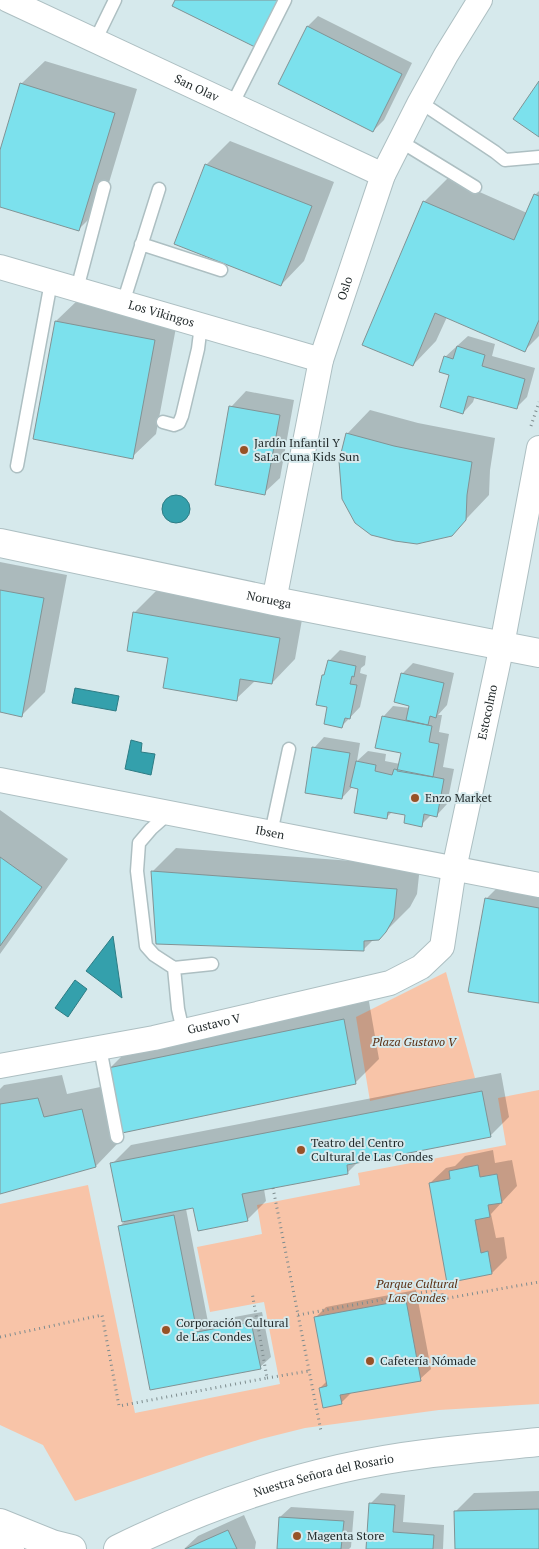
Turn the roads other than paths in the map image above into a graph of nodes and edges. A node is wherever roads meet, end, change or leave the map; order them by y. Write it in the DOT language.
graph roads {
  1 [pos="8,0"];
  2 [pos="115,0"];
  3 [pos="285,0"];
  4 [pos="479,0"];
  5 [pos="95,41"];
  6 [pos="420,102"];
  7 [pos="232,105"];
  8 [pos="400,141"];
  9 [pos="539,157"];
  10 [pos="383,175"];
  11 [pos="476,186"];
  12 [pos="104,187"];
  13 [pos="159,189"];
  14 [pos="141,244"];
  15 [pos="0,267"];
  16 [pos="221,270"];
  17 [pos="51,282"];
  18 [pos="77,290"];
  19 [pos="123,303"];
  20 [pos="201,325"];
  21 [pos="322,360"];
  22 [pos="163,422"];
  23 [pos="539,448"];
  24 [pos="17,466"];
  25 [pos="0,543"];
  26 [pos="274,601"];
  27 [pos="502,646"];
  28 [pos="539,653"];
  29 [pos="289,749"];
  30 [pos="0,780"];
  31 [pos="169,813"];
  32 [pos="272,833"];
  33 [pos="454,869"];
  34 [pos="539,885"];
  35 [pos="212,964"];
  36 [pos="421,967"];
  37 [pos="174,968"];
  38 [pos="184,1031"];
  39 [pos="100,1048"];
  40 [pos="0,1066"];
  41 [pos="117,1137"];
  42 [pos="539,1442"];
  43 [pos="0,1523"];
  44 [pos="0,1540"];
  45 [pos="10,1549"];
  46 [pos="72,1549"];
  47 [pos="118,1549"];
  1 -- 5 [label="street, San Olav"];
  2 -- 5 [label="lane"];
  3 -- 7 [label="lane"];
  4 -- 6 [label="street, Oslo"];
  5 -- 7 [label="street, San Olav"];
  6 -- 8 [label="street, Oslo"];
  6 -- 9 [label="lane"];
  7 -- 10 [label="street, San Olav"];
  8 -- 10 [label="street, Oslo"];
  8 -- 11 [label="lane"];
  10 -- 21 [label="street, Oslo"];
  12 -- 18 [label="lane"];
  13 -- 14 [label="lane"];
  14 -- 16 [label="lane"];
  14 -- 19 [label="lane"];
  15 -- 17 [label="street, Los Vikingos"];
  17 -- 18 [label="street, Los Vikingos"];
  17 -- 24 [label="lane"];
  18 -- 19 [label="street, Los Vikingos"];
  19 -- 20 [label="street, Los Vikingos"];
  20 -- 21 [label="street, Los Vikingos"];
  20 -- 22 [label="lane"];
  21 -- 26 [label="street, Oslo"];
  23 -- 27 [label="street, Estocolmo"];
  25 -- 26 [label="street, Noruega"];
  26 -- 27 [label="street, Noruega"];
  27 -- 28 [label="street, Noruega"];
  27 -- 33 [label="street, Estocolmo"];
  29 -- 32 [label="lane"];
  30 -- 31 [label="street, Ibsen"];
  31 -- 32 [label="street, Ibsen"];
  31 -- 37 [label="lane"];
  32 -- 33 [label="street, Ibsen"];
  33 -- 34 [label="street, Ibsen"];
  33 -- 36 [label="street, Estocolmo"];
  35 -- 37 [label="lane"];
  36 -- 38 [label="street, Gustavo V"];
  37 -- 38 [label="lane"];
  38 -- 39 [label="street, Gustavo V"];
  39 -- 40 [label="street, Gustavo V"];
  39 -- 41 [label="lane"];
  42 -- 47 [label="street, Nuestra Señora del Rosario"];
  43 -- 46 [label="street"];
  44 -- 45 [label="street"];
}
